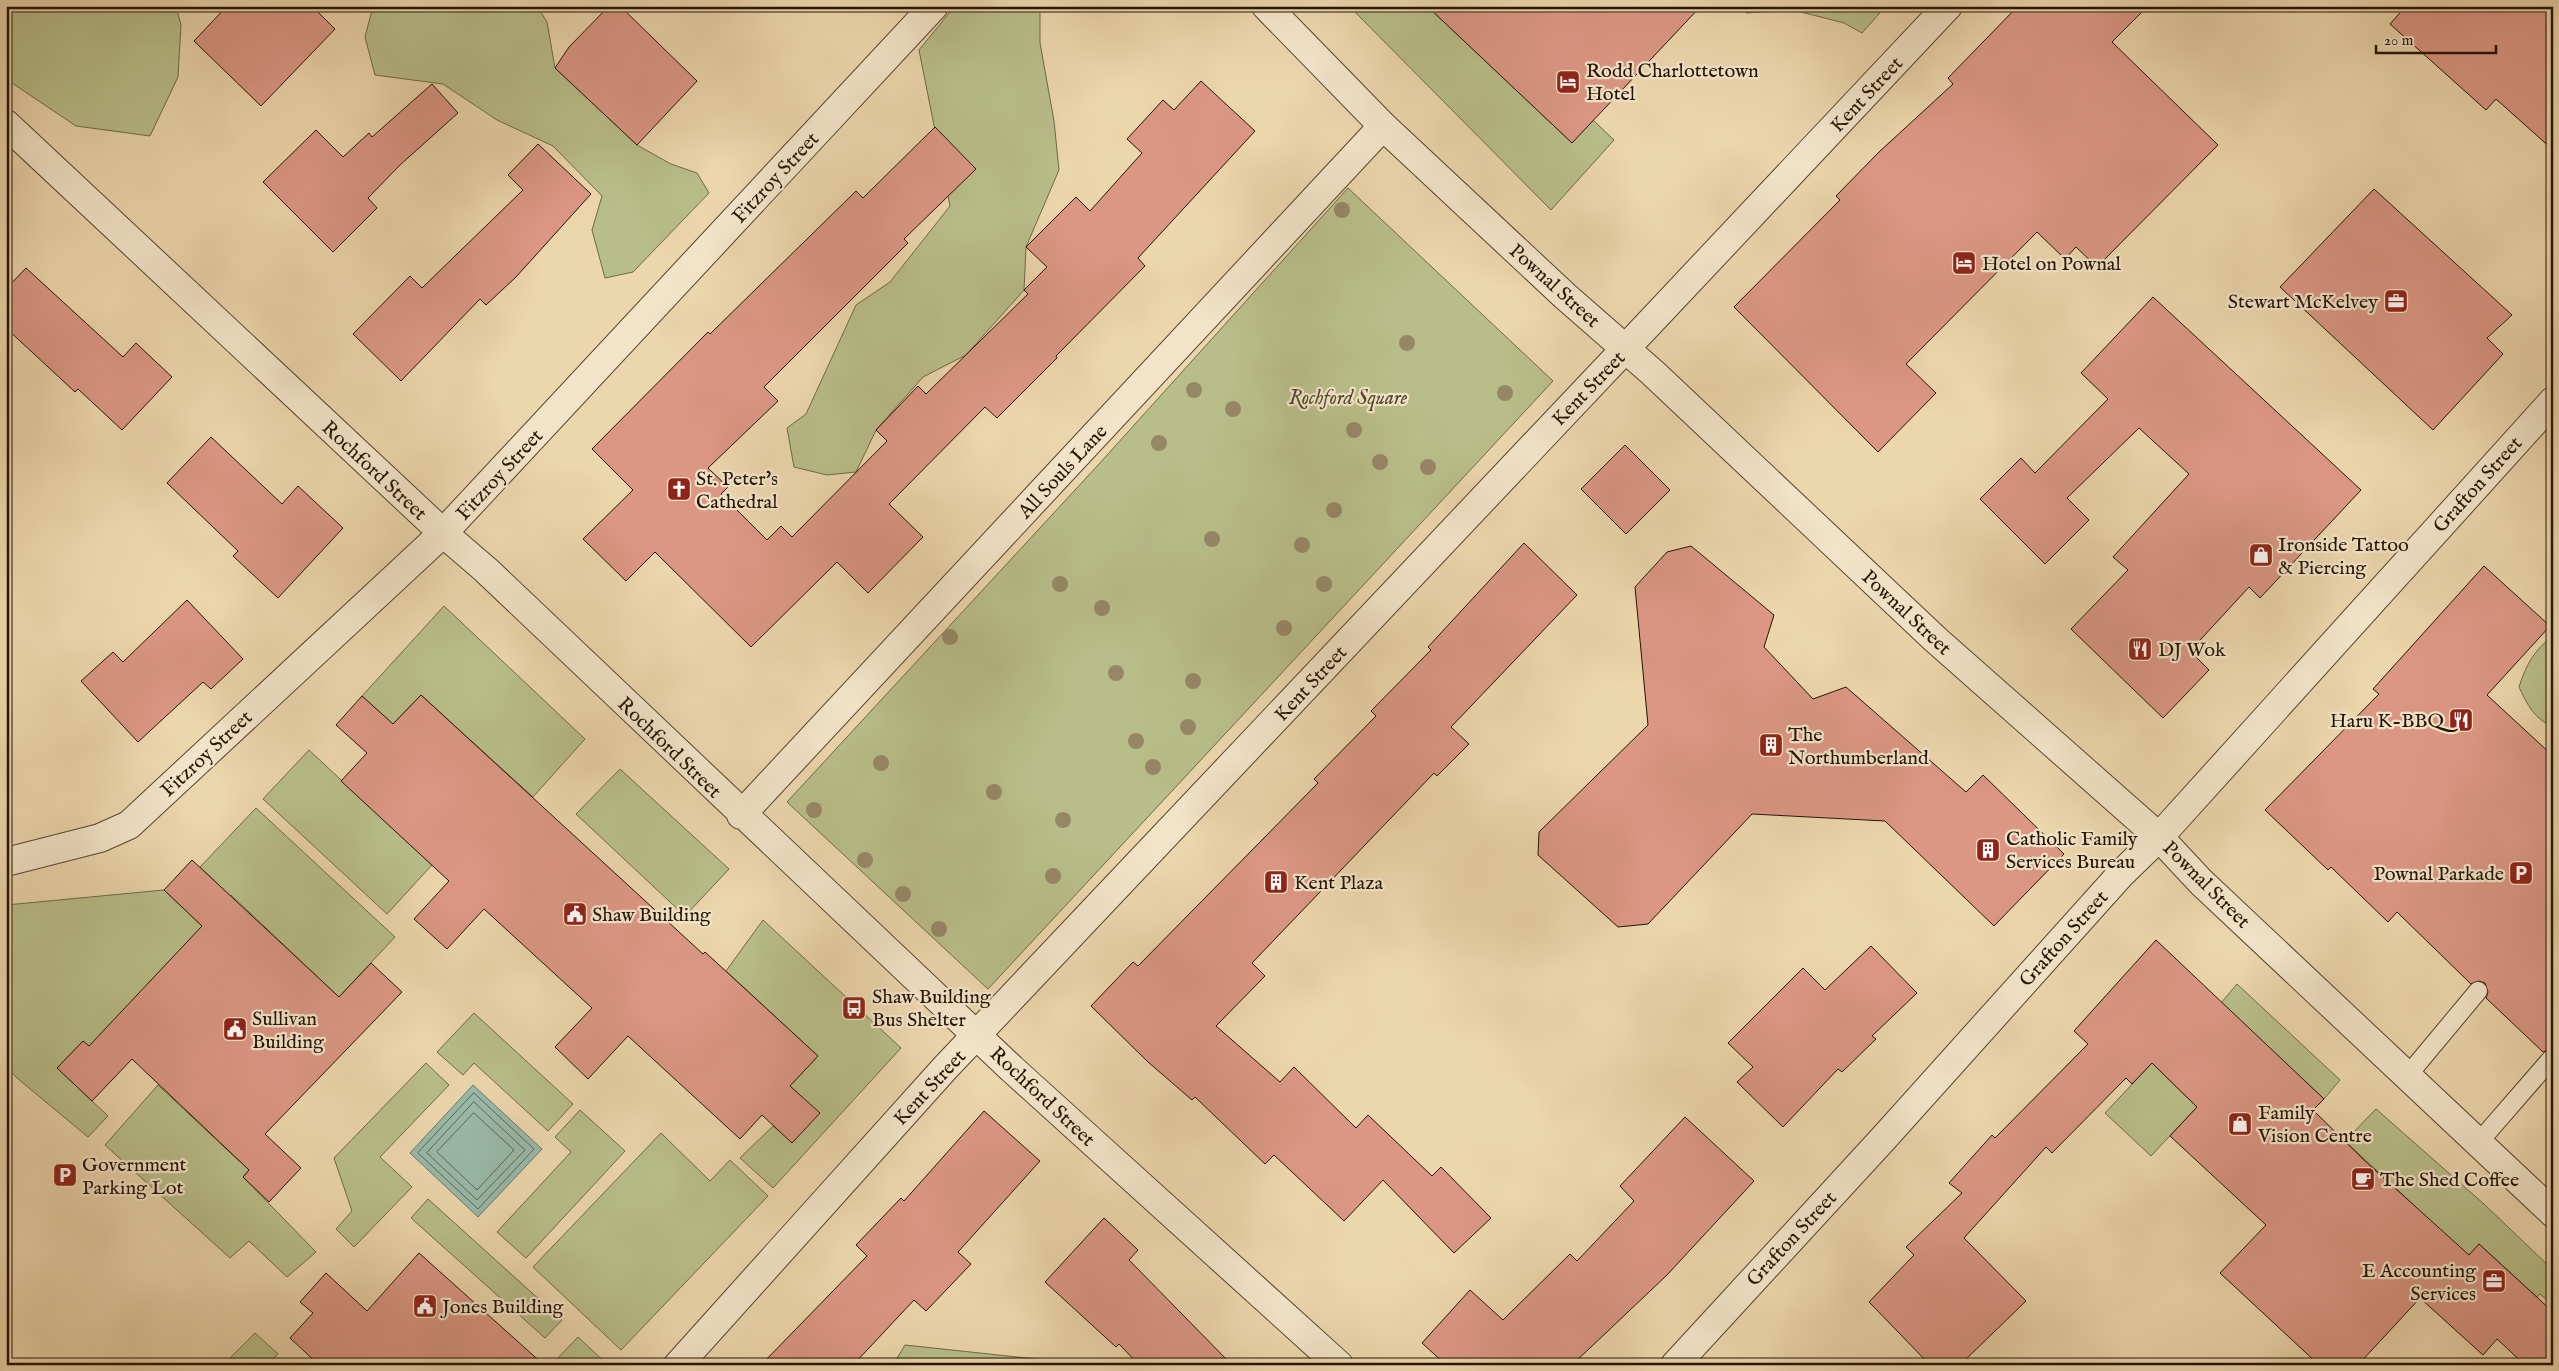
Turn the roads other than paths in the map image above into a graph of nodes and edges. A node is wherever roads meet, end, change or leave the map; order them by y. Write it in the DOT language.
graph roads {
  1 [pos="934,6"];
  2 [pos="1266,6"];
  3 [pos="1948,6"];
  4 [pos="6,124"];
  5 [pos="1383,126"];
  6 [pos="1625,349"];
  7 [pos="2553,401"];
  8 [pos="443,534"];
  9 [pos="742,815"];
  10 [pos="2159,836"];
  11 [pos="6,862"];
  12 [pos="2478,991"];
  13 [pos="977,1034"];
  14 [pos="2551,1059"];
  15 [pos="2408,1075"];
  16 [pos="2479,1142"];
  17 [pos="2553,1213"];
  18 [pos="678,1365"];
  19 [pos="1339,1365"];
  20 [pos="1675,1365"];
  1 -- 8 [label="street, Fitzroy Street"];
  2 -- 5 [label="street, Pownal Street"];
  3 -- 6 [label="street, Kent Street"];
  4 -- 8 [label="street, Rochford Street"];
  5 -- 6 [label="street, Pownal Street"];
  5 -- 9 [label="street, All Souls Lane"];
  6 -- 10 [label="street, Pownal Street"];
  6 -- 13 [label="street, Kent Street"];
  7 -- 10 [label="street, Grafton Street"];
  8 -- 9 [label="street, Rochford Street"];
  8 -- 11 [label="street, Fitzroy Street"];
  9 -- 13 [label="street, Rochford Street"];
  10 -- 15 [label="street, Pownal Street"];
  10 -- 20 [label="street, Grafton Street"];
  12 -- 15 [label="lane"];
  13 -- 18 [label="street, Kent Street"];
  13 -- 19 [label="street, Rochford Street"];
  14 -- 16 [label="lane"];
  15 -- 16 [label="street, Pownal Street"];
  16 -- 17 [label="street, Pownal Street"];
}
